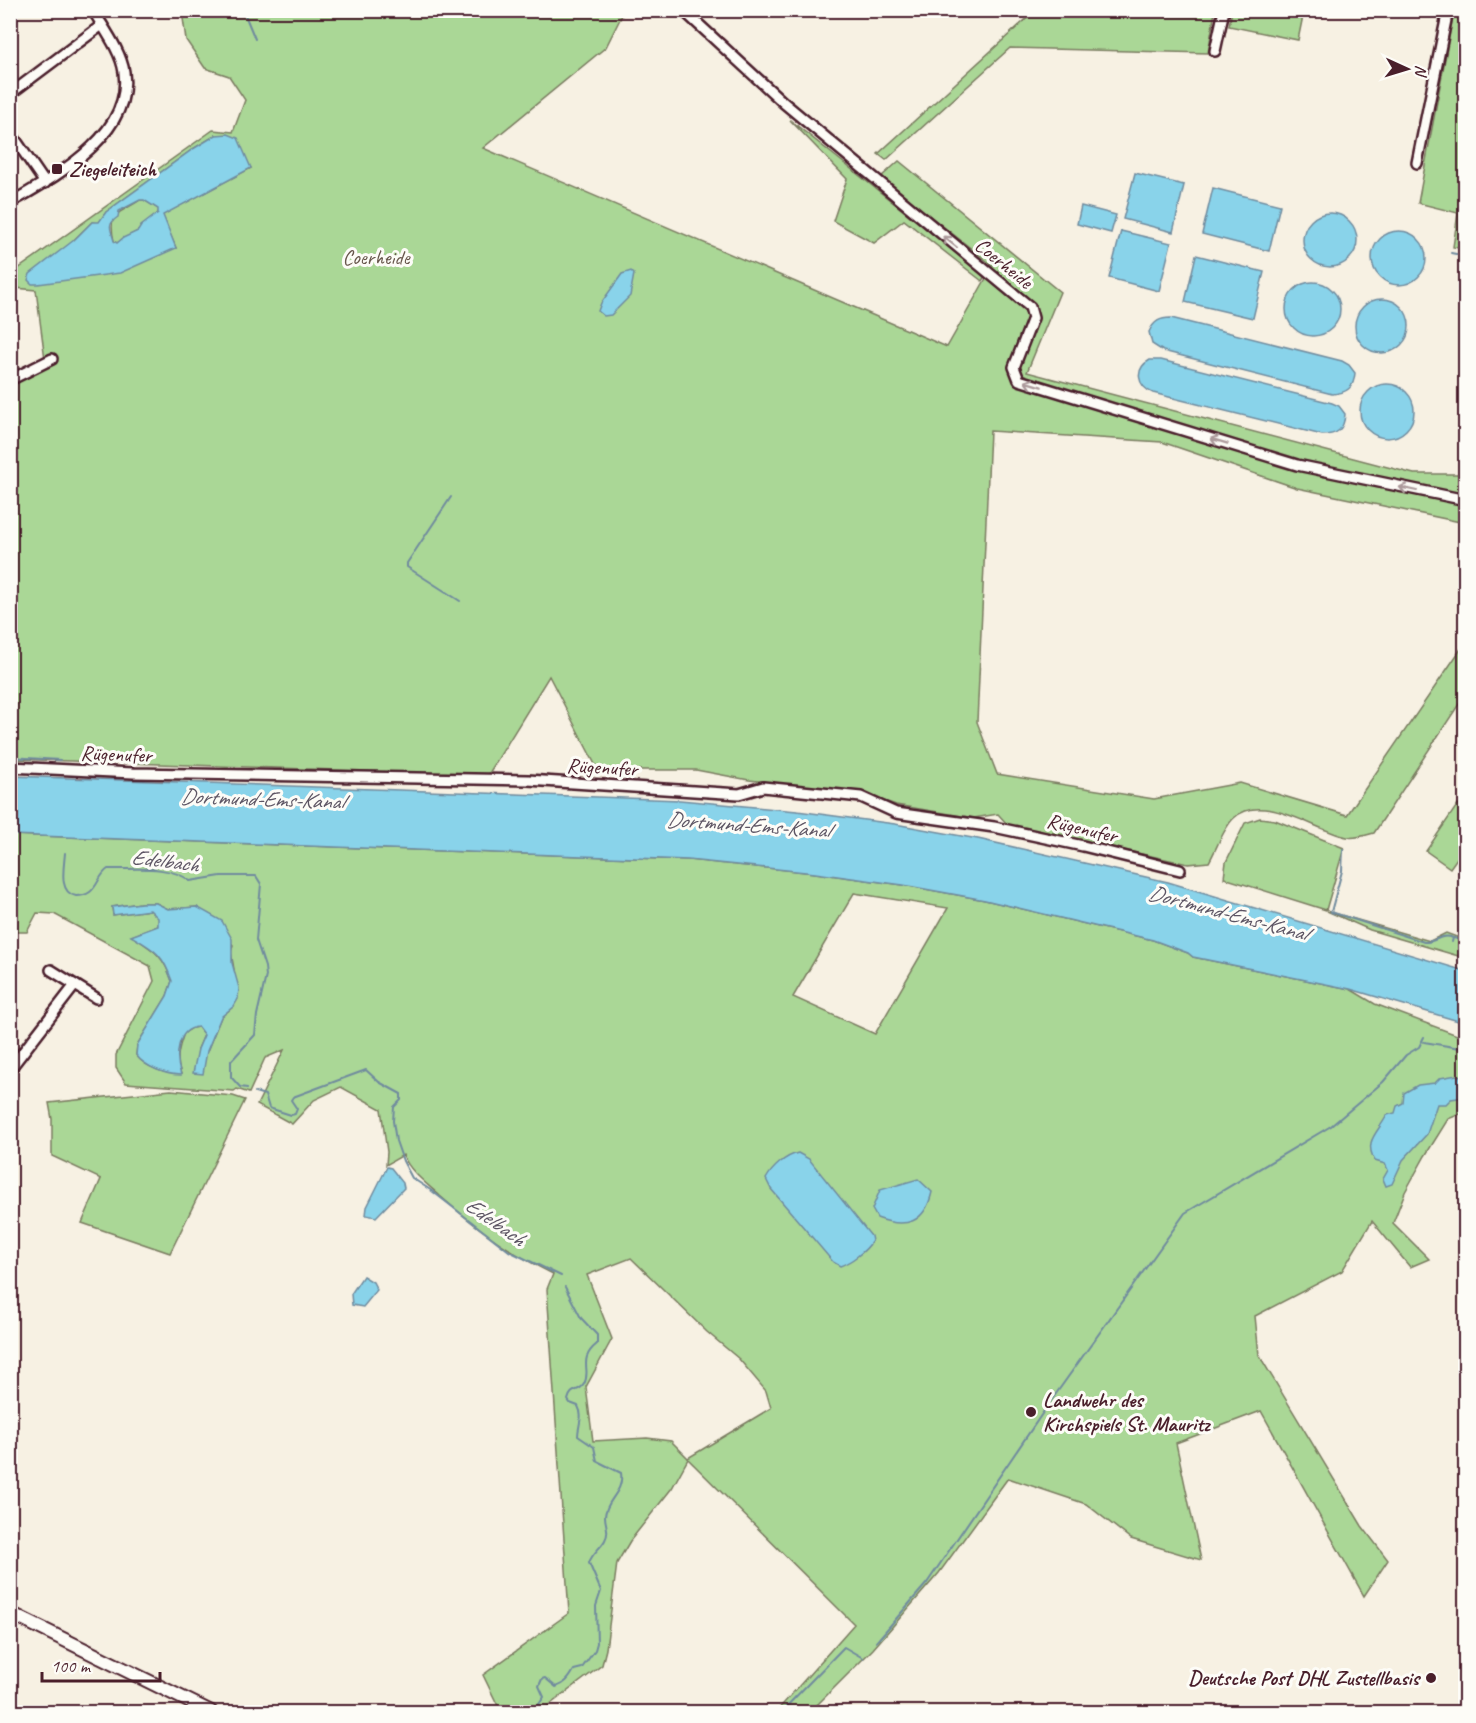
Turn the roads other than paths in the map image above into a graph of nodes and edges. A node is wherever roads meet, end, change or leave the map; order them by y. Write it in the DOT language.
graph roads {
  1 [pos="93,10"];
  2 [pos="683,10"];
  3 [pos="1224,10"];
  4 [pos="1448,10"];
  5 [pos="102,25"];
  6 [pos="1215,51"];
  7 [pos="10,94"];
  8 [pos="10,132"];
  9 [pos="1418,163"];
  10 [pos="45,183"];
  11 [pos="10,203"];
  12 [pos="52,359"];
  13 [pos="10,380"];
  14 [pos="1466,500"];
  15 [pos="10,767"];
  16 [pos="1180,870"];
  17 [pos="51,970"];
  18 [pos="75,985"];
  19 [pos="96,998"];
  20 [pos="10,1069"];
  21 [pos="10,1613"];
  22 [pos="211,1713"];
  1 -- 5 [label="street"];
  14 -- 2 [label="street, Coerheide, one-way"];
  3 -- 6 [label="street"];
  4 -- 9 [label="street"];
  5 -- 7 [label="street"];
  5 -- 10 [label="street"];
  8 -- 10 [label="street"];
  10 -- 11 [label="street"];
  12 -- 13 [label="street"];
  15 -- 16 [label="street, Rügenufer"];
  17 -- 18 [label="street"];
  18 -- 19 [label="street"];
  18 -- 20 [label="street"];
  21 -- 22 [label="main road"];
}
